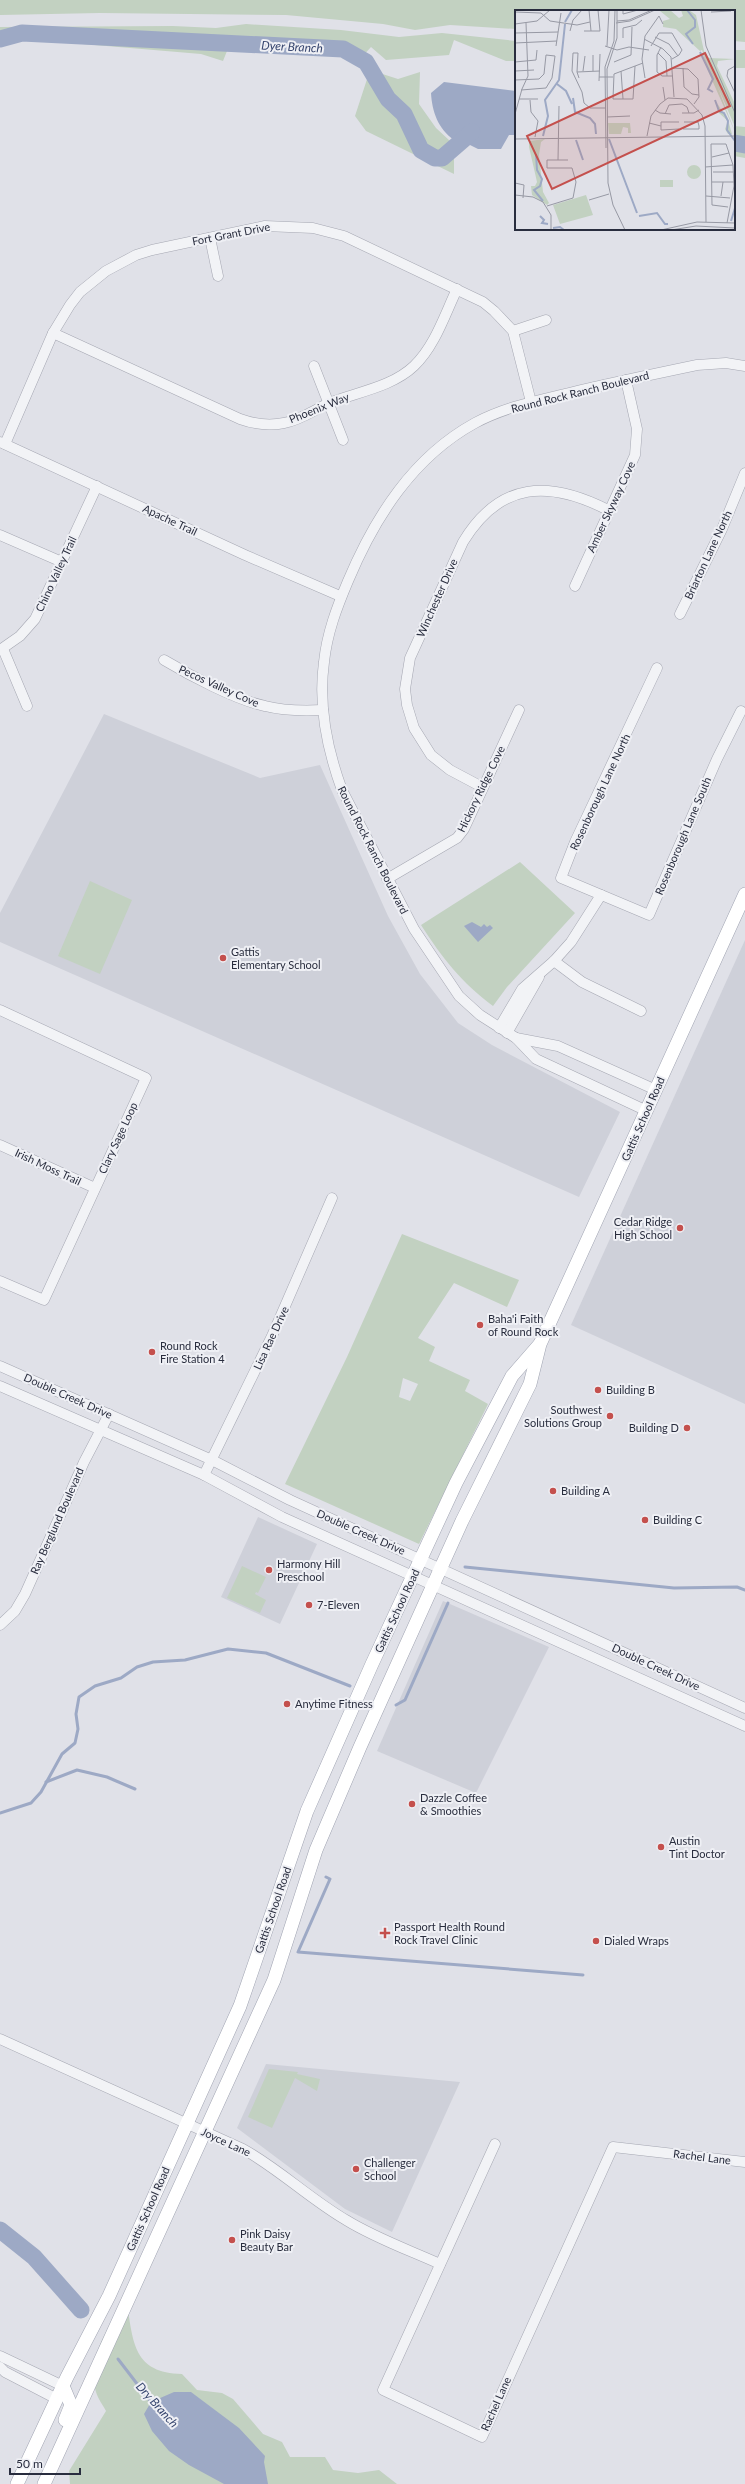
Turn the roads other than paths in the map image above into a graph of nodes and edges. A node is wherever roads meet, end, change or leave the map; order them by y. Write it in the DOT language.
graph roads {
  1 [pos="210,238"];
  2 [pos="218,276"];
  3 [pos="457,289"];
  4 [pos="546,320"];
  5 [pos="513,331"];
  6 [pos="53,333"];
  7 [pos="314,366"];
  8 [pos="745,366"];
  9 [pos="626,380"];
  10 [pos="530,402"];
  11 [pos="328,404"];
  12 [pos="343,440"];
  13 [pos="2,443"];
  14 [pos="745,473"];
  15 [pos="97,486"];
  16 [pos="608,510"];
  17 [pos="0,535"];
  18 [pos="62,562"];
  19 [pos="575,586"];
  20 [pos="340,596"];
  21 [pos="680,614"];
  22 [pos="1,649"];
  23 [pos="164,660"];
  24 [pos="657,668"];
  25 [pos="27,706"];
  26 [pos="323,710"];
  27 [pos="519,710"];
  28 [pos="741,710"];
  29 [pos="482,787"];
  30 [pos="387,879"];
  31 [pos="745,894"];
  32 [pos="601,895"];
  33 [pos="554,961"];
  34 [pos="0,1010"];
  35 [pos="641,1011"];
  36 [pos="507,1033"];
  37 [pos="656,1090"];
  38 [pos="647,1111"];
  39 [pos="0,1145"];
  40 [pos="95,1188"];
  41 [pos="332,1198"];
  42 [pos="0,1280"];
  43 [pos="540,1344"];
  44 [pos="0,1366"];
  45 [pos="0,1386"];
  46 [pos="109,1414"];
  47 [pos="100,1430"];
  48 [pos="212,1460"];
  49 [pos="204,1475"];
  50 [pos="420,1559"];
  51 [pos="441,1569"];
  52 [pos="414,1576"];
  53 [pos="434,1585"];
  54 [pos="0,1624"];
  55 [pos="745,1708"];
  56 [pos="745,1726"];
  57 [pos="0,2039"];
  58 [pos="187,2124"];
  59 [pos="206,2132"];
  60 [pos="495,2144"];
  61 [pos="745,2162"];
  62 [pos="440,2264"];
  63 [pos="0,2356"];
  64 [pos="0,2367"];
  65 [pos="63,2386"];
  66 [pos="57,2399"];
  67 [pos="17,2484"];
  68 [pos="40,2484"];
  69 [pos="44,2484"];
  1 -- 2 [label="street"];
  1 -- 3 [label="street, Fort Grant Drive"];
  1 -- 6 [label="street, Fort Grant Drive"];
  3 -- 5 [label="street, Fort Grant Drive"];
  3 -- 11 [label="street, Phoenix Way"];
  4 -- 5 [label="street"];
  5 -- 10 [label="street"];
  6 -- 11 [label="street, Phoenix Way"];
  6 -- 13 [label="street, Fort Grant Drive"];
  7 -- 11 [label="street"];
  8 -- 9 [label="street, Round Rock Ranch Boulevard"];
  9 -- 10 [label="street, Round Rock Ranch Boulevard"];
  9 -- 16 [label="street, Amber Skyway Cove"];
  10 -- 20 [label="street, Round Rock Ranch Boulevard"];
  11 -- 12 [label="street"];
  13 -- 15 [label="street, Apache Trail"];
  14 -- 21 [label="street, Briarton Lane North"];
  15 -- 18 [label="street, Chino Valley Trail"];
  15 -- 20 [label="street, Apache Trail"];
  16 -- 19 [label="street, Amber Skyway Cove"];
  16 -- 29 [label="street, Winchester Drive"];
  17 -- 18 [label="street"];
  18 -- 22 [label="street, Chino Valley Trail"];
  20 -- 26 [label="street, Round Rock Ranch Boulevard"];
  22 -- 25 [label="street"];
  23 -- 26 [label="street, Pecos Valley Cove"];
  24 -- 32 [label="street, Rosenborough Lane North"];
  26 -- 30 [label="street, Round Rock Ranch Boulevard"];
  27 -- 29 [label="street, Hickory Ridge Cove"];
  28 -- 32 [label="street, Rosenborough Lane South"];
  29 -- 30 [label="street, Hickory Ridge Cove"];
  30 -- 36 [label="street, Round Rock Ranch Boulevard"];
  31 -- 37 [label="main road, Gattis School Road"];
  32 -- 33 [label="street"];
  33 -- 35 [label="street"];
  33 -- 36 [label="street"];
  34 -- 40 [label="street, Clary Sage Loop"];
  36 -- 37 [label="street, Round Rock Ranch Boulevard"];
  36 -- 38 [label="street, Round Rock Ranch Boulevard"];
  37 -- 38 [label="main road, Gattis School Road"];
  38 -- 43 [label="main road, Gattis School Road"];
  39 -- 40 [label="street, Irish Moss Trail"];
  40 -- 42 [label="street, Clary Sage Loop"];
  41 -- 48 [label="street, Lisa Rae Drive"];
  43 -- 50 [label="main road, Gattis School Road"];
  43 -- 51 [label="main road, Gattis School Road"];
  44 -- 46 [label="street, Double Creek Drive"];
  45 -- 47 [label="street, Double Creek Drive"];
  46 -- 47 [label="street, Ray Berglund Boulevard"];
  46 -- 48 [label="street, Double Creek Drive"];
  47 -- 49 [label="street, Double Creek Drive"];
  47 -- 54 [label="street, Ray Berglund Boulevard"];
  48 -- 49 [label="street, Lisa Rae Drive"];
  48 -- 50 [label="street, Double Creek Drive"];
  49 -- 52 [label="street, Double Creek Drive"];
  50 -- 51 [label="street, Double Creek Drive"];
  50 -- 52 [label="main road, Gattis School Road"];
  51 -- 53 [label="main road, Gattis School Road"];
  51 -- 55 [label="street, Double Creek Drive"];
  52 -- 53 [label="street, Double Creek Drive"];
  52 -- 58 [label="main road, Gattis School Road"];
  53 -- 56 [label="street, Double Creek Drive"];
  53 -- 59 [label="main road, Gattis School Road"];
  57 -- 58 [label="street, Joyce Lane"];
  58 -- 59 [label="street, Joyce Lane"];
  58 -- 65 [label="main road, Gattis School Road"];
  59 -- 62 [label="street, Joyce Lane"];
  59 -- 69 [label="main road, Gattis School Road"];
  60 -- 62 [label="street, Rachel Lane"];
  61 -- 62 [label="street, Rachel Lane"];
  63 -- 65 [label="street"];
  64 -- 66 [label="street"];
  65 -- 66 [label="main road, Gattis School Road"];
  65 -- 68 [label="main road"];
  66 -- 67 [label="main road, Gattis School Road"];
}
